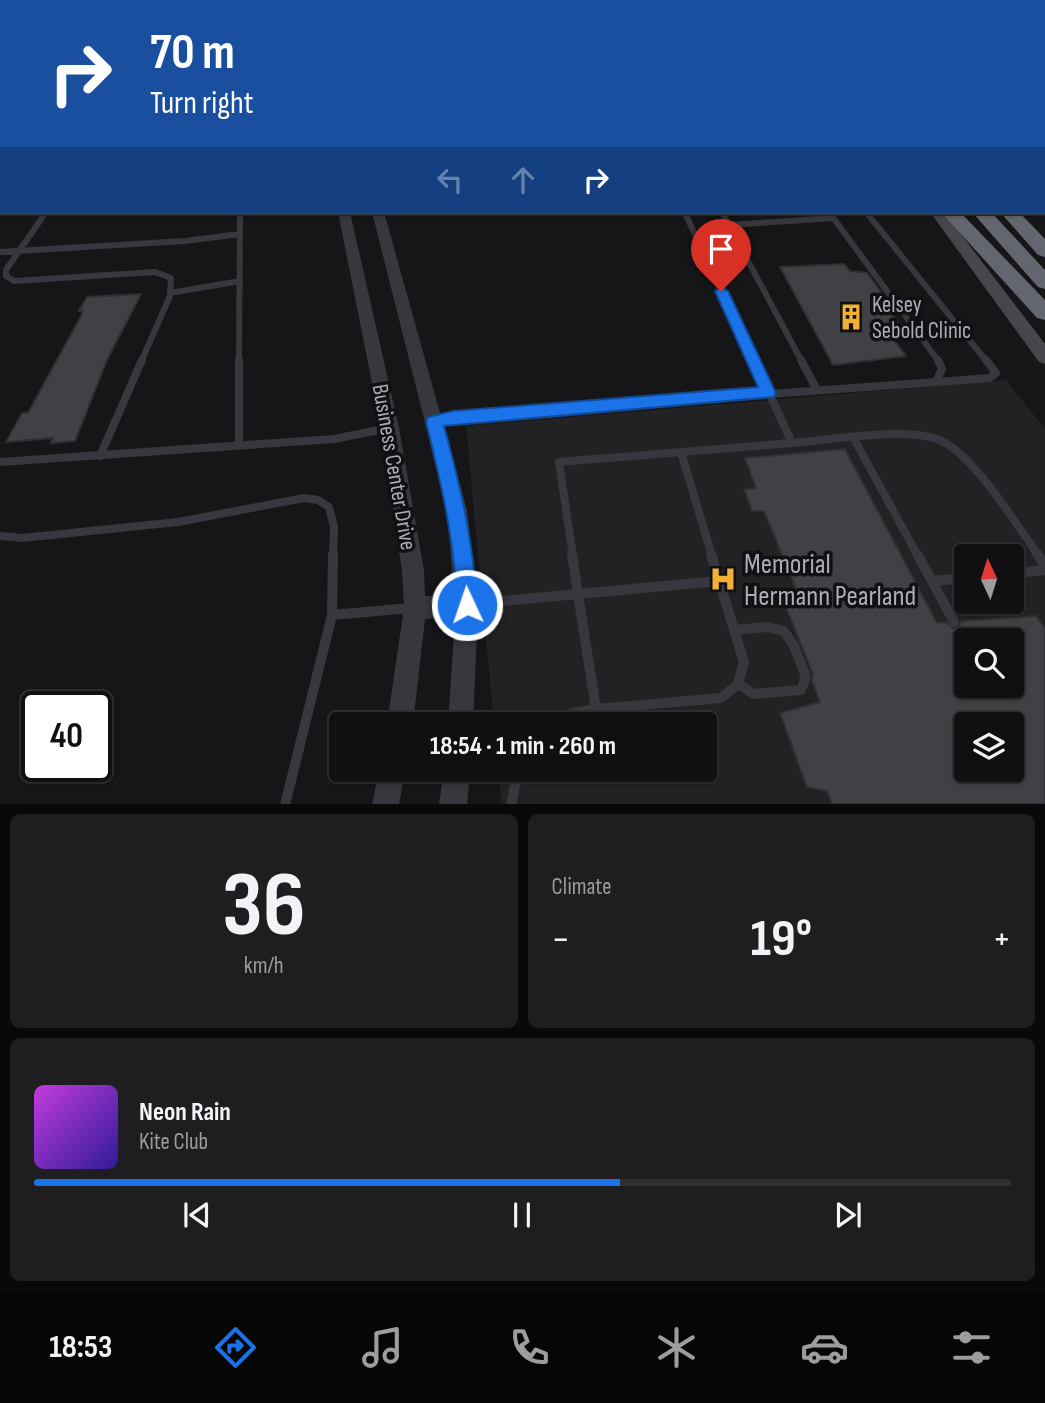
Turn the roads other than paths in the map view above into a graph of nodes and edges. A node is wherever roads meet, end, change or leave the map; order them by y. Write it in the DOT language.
graph roads {
  1 [pos="45,214"];
  2 [pos="240,214"];
  3 [pos="344,214"];
  4 [pos="379,214"];
  5 [pos="687,214"];
  6 [pos="723,214"];
  7 [pos="868,214"];
  8 [pos="938,214"];
  9 [pos="952,214"];
  10 [pos="983,214"];
  11 [pos="1011,214"];
  12 [pos="1029,214"];
  13 [pos="831,215"];
  14 [pos="729,225"];
  15 [pos="1045,231"];
  16 [pos="240,234"];
  17 [pos="18,251"];
  18 [pos="1045,251"];
  19 [pos="0,252"];
  20 [pos="240,281"];
  21 [pos="1045,282"];
  22 [pos="170,293"];
  23 [pos="1045,313"];
  24 [pos="1045,357"];
  25 [pos="936,382"];
  26 [pos="817,390"];
  27 [pos="768,393"];
  28 [pos="434,422"];
  29 [pos="390,428"];
  30 [pos="854,439"];
  31 [pos="792,443"];
  32 [pos="239,445"];
  33 [pos="681,452"];
  34 [pos="100,456"];
  35 [pos="0,463"];
  36 [pos="0,536"];
  37 [pos="1045,567"];
  38 [pos="1024,571"];
  39 [pos="954,579"];
  40 [pos="719,580"];
  41 [pos="932,581"];
  42 [pos="579,594"];
  43 [pos="467,605"];
  44 [pos="415,608"];
  45 [pos="332,615"];
  46 [pos="954,622"];
  47 [pos="734,630"];
  48 [pos="738,684"];
  49 [pos="596,709"];
  50 [pos="402,712"];
  51 [pos="462,712"];
  52 [pos="579,712"];
  53 [pos="389,782"];
  54 [pos="456,782"];
  55 [pos="516,782"];
  56 [pos="285,804"];
  57 [pos="384,804"];
  58 [pos="453,804"];
  59 [pos="512,804"];
  1 -- 17 [label="lane"];
  2 -- 16 [label="lane"];
  3 -- 29 [label="street, Business Center Drive"];
  4 -- 28 [label="street, Business Center Drive"];
  5 -- 27 [label="lane"];
  6 -- 14 [label="lane"];
  7 -- 25 [label="lane"];
  8 -- 24 [label="main road"];
  9 -- 23 [label="highway"];
  10 -- 21 [label="highway"];
  11 -- 18 [label="highway"];
  12 -- 15 [label="highway"];
  13 -- 14 [label="lane"];
  13 -- 25 [label="lane"];
  14 -- 26 [label="lane"];
  16 -- 17 [label="lane"];
  16 -- 20 [label="lane"];
  17 -- 19 [label="lane"];
  17 -- 22 [label="lane"];
  20 -- 22 [label="lane"];
  20 -- 32 [label="lane"];
  22 -- 34 [label="lane"];
  25 -- 26 [label="lane"];
  26 -- 27 [label="lane"];
  27 -- 28 [label="lane"];
  27 -- 31 [label="lane"];
  28 -- 43 [label="street, Business Center Drive"];
  29 -- 32 [label="lane"];
  29 -- 44 [label="street, Business Center Drive"];
  30 -- 31 [label="lane"];
  30 -- 37 [label="lane"];
  30 -- 41 [label="lane"];
  31 -- 33 [label="lane"];
  32 -- 34 [label="lane"];
  33 -- 40 [label="lane"];
  33 -- 42 [label="lane"];
  34 -- 35 [label="lane"];
  36 -- 45 [label="lane"];
  37 -- 38 [label="lane"];
  39 -- 41 [label="lane"];
  40 -- 42 [label="lane"];
  40 -- 47 [label="lane"];
  41 -- 46 [label="lane"];
  42 -- 43 [label="lane"];
  42 -- 49 [label="lane"];
  43 -- 44 [label="street"];
  43 -- 51 [label="street, Business Center Drive"];
  44 -- 45 [label="lane"];
  44 -- 50 [label="street, Business Center Drive"];
  45 -- 56 [label="lane"];
  47 -- 48 [label="lane"];
  47 -- 48 [label="lane"];
  48 -- 49 [label="lane"];
  49 -- 52 [label="lane"];
  53 -- 57 [label="street"];
  54 -- 58 [label="street"];
  55 -- 59 [label="lane"];
}
